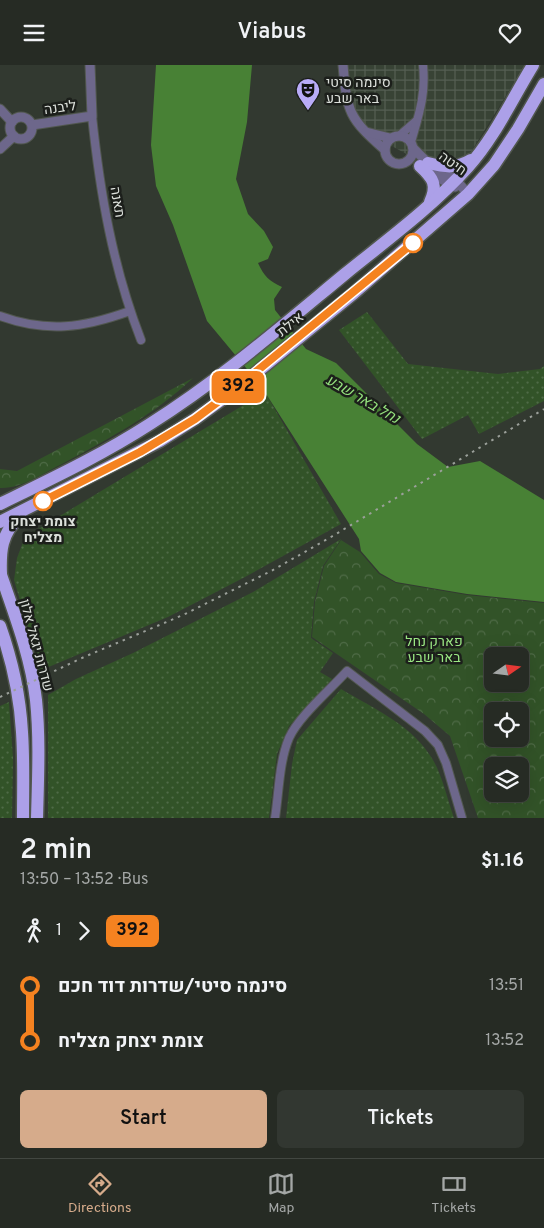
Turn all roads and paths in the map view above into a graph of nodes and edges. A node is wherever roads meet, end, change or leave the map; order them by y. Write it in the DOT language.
graph roads {
  1 [pos="90,65"];
  2 [pos="343,65"];
  3 [pos="423,65"];
  4 [pos="533,65"];
  5 [pos="544,84"];
  6 [pos="0,109"];
  7 [pos="92,117"];
  8 [pos="417,121"];
  9 [pos="12,122"];
  10 [pos="32,125"];
  11 [pos="360,127"];
  12 [pos="14,135"];
  13 [pos="395,137"];
  14 [pos="412,145"];
  15 [pos="0,149"];
  16 [pos="385,150"];
  17 [pos="479,154"];
  18 [pos="406,163"];
  19 [pos="424,164"];
  20 [pos="453,182"];
  21 [pos="468,194"];
  22 [pos="428,205"];
  23 [pos="130,311"];
  24 [pos="0,316"];
  25 [pos="141,340"];
  26 [pos="34,487"];
  27 [pos="0,494"];
  28 [pos="0,503"];
  29 [pos="28,508"];
  30 [pos="0,522"];
  31 [pos="1,573"];
  32 [pos="0,626"];
  33 [pos="23,818"];
  34 [pos="37,818"];
  35 [pos="275,818"];
  36 [pos="462,818"];
  1 -- 7 [label="street, תאנה"];
  2 -- 11 [label="street, חיטה"];
  3 -- 8 [label="street"];
  4 -- 17 [label="highway, אילת"];
  5 -- 21 [label="highway, אילת"];
  6 -- 9 [label="street"];
  7 -- 10 [label="street, ליבנה"];
  7 -- 23 [label="street, תאנה"];
  8 -- 13 [label="street"];
  8 -- 14 [label="street"];
  9 -- 10 [label="street"];
  9 -- 12 [label="street"];
  10 -- 12 [label="street"];
  11 -- 13 [label="street, חיטה"];
  11 -- 16 [label="street, חיטה"];
  12 -- 15 [label="street"];
  13 -- 14 [label="street, חיטה"];
  13 -- 16 [label="street"];
  14 -- 18 [label="street"];
  14 -- 19 [label="street, חיטה"];
  16 -- 18 [label="street, חיטה"];
  17 -- 19 [label="highway"];
  17 -- 20 [label="highway, אילת"];
  18 -- 19 [label="street, חיטה"];
  19 -- 20 [label="street, חיטה"];
  19 -- 22 [label="highway"];
  20 -- 21 [label="street, חיטה"];
  20 -- 22 [label="highway, אילת"];
  21 -- 29 [label="highway, אילת"];
  22 -- 26 [label="highway, אילת"];
  23 -- 24 [label="street"];
  23 -- 25 [label="street, תאנה"];
  26 -- 27 [label="highway"];
  26 -- 28 [label="highway, אילת"];
  29 -- 30 [label="highway, אילת"];
  29 -- 31 [label="highway, שדרות יגאל אלון"];
  31 -- 34 [label="highway, שדרות יגאל אלון"];
  32 -- 33 [label="highway"];
  35 -- 36 [label="street"];
}
